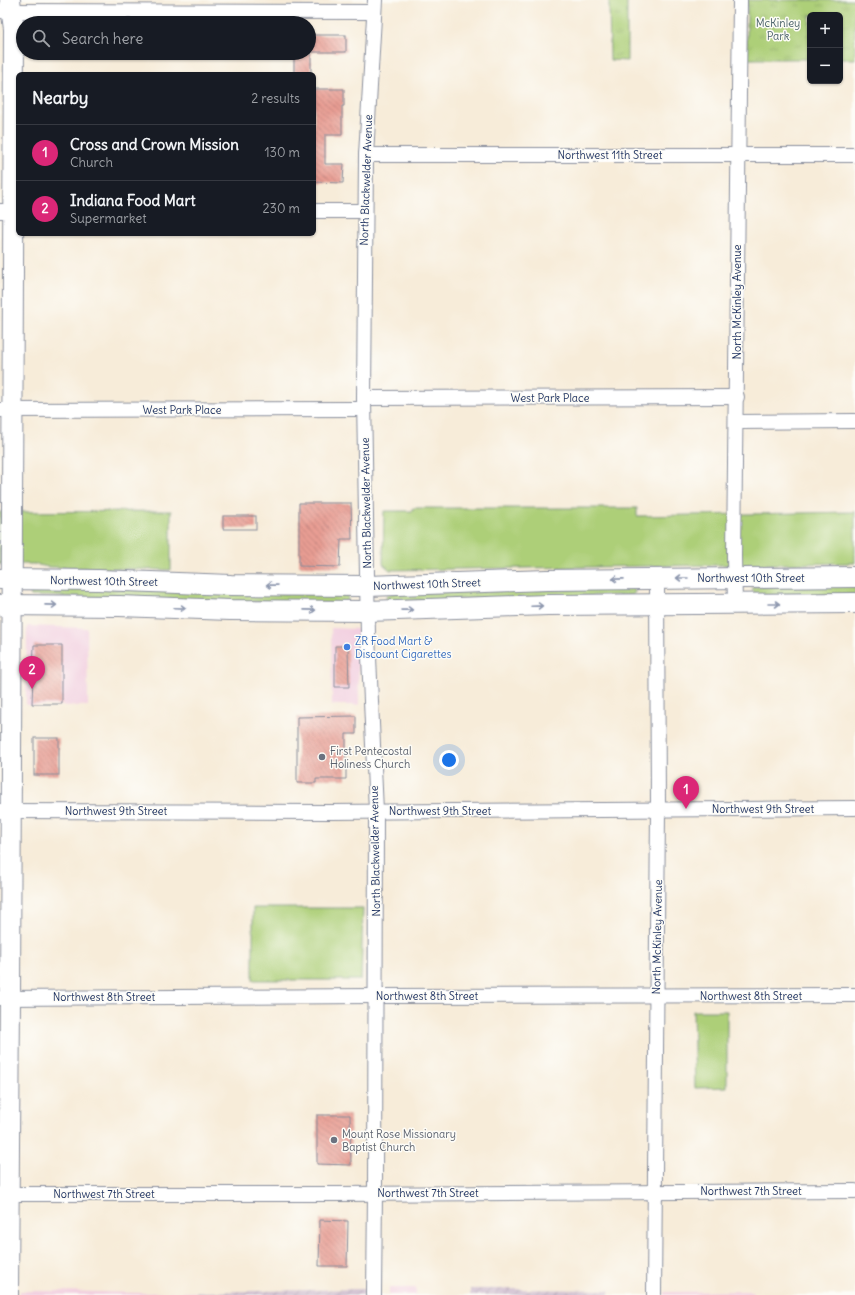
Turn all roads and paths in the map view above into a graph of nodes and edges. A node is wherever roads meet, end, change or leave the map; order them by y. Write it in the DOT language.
graph roads {
  1 [pos="740,0"];
  2 [pos="224,6"];
  3 [pos="374,6"];
  4 [pos="7,8"];
  5 [pos="366,155"];
  6 [pos="738,155"];
  7 [pos="855,155"];
  8 [pos="10,211"];
  9 [pos="316,211"];
  10 [pos="365,211"];
  11 [pos="737,398"];
  12 [pos="364,404"];
  13 [pos="6,410"];
  14 [pos="855,421"];
  15 [pos="737,422"];
  16 [pos="855,577"];
  17 [pos="657,578"];
  18 [pos="735,578"];
  19 [pos="6,579"];
  20 [pos="367,586"];
  21 [pos="855,603"];
  22 [pos="658,604"];
  23 [pos="735,604"];
  24 [pos="6,605"];
  25 [pos="368,611"];
  26 [pos="855,808"];
  27 [pos="658,809"];
  28 [pos="6,811"];
  29 [pos="376,811"];
  30 [pos="855,995"];
  31 [pos="375,996"];
  32 [pos="656,996"];
  33 [pos="5,998"];
  34 [pos="855,1191"];
  35 [pos="654,1192"];
  36 [pos="375,1193"];
  37 [pos="4,1194"];
  38 [pos="8,1295"];
  39 [pos="374,1295"];
  40 [pos="654,1295"];
  1 -- 6 [label="street, North McKinley Avenue"];
  2 -- 3 [label="street"];
  2 -- 4 [label="street"];
  3 -- 5 [label="street, North Blackwelder Avenue"];
  4 -- 8 [label="main road"];
  5 -- 6 [label="street, Northwest 11th Street"];
  5 -- 10 [label="street, North Blackwelder Avenue"];
  6 -- 7 [label="street, Northwest 11th Street"];
  6 -- 11 [label="street, North McKinley Avenue"];
  8 -- 13 [label="main road"];
  9 -- 10 [label="street"];
  10 -- 12 [label="street, North Blackwelder Avenue"];
  11 -- 12 [label="street, West Park Place"];
  11 -- 15 [label="street, North McKinley Avenue"];
  12 -- 13 [label="street, West Park Place"];
  12 -- 20 [label="street, North Blackwelder Avenue"];
  13 -- 19 [label="main road"];
  14 -- 15 [label="street"];
  15 -- 18 [label="street, North McKinley Avenue"];
  16 -- 18 [label="main road, Northwest 10th Street"];
  18 -- 17 [label="main road, Northwest 10th Street, one-way"];
  17 -- 20 [label="main road, Northwest 10th Street, one-way"];
  17 -- 22 [label="street, North McKinley Avenue"];
  18 -- 23 [label="street, North McKinley Avenue"];
  20 -- 19 [label="main road, Northwest 10th Street, one-way"];
  19 -- 24 [label="main road"];
  20 -- 25 [label="street, North Blackwelder Avenue"];
  23 -- 21 [label="main road, one-way"];
  22 -- 23 [label="main road"];
  25 -- 22 [label="main road, one-way"];
  22 -- 27 [label="street, North McKinley Avenue"];
  24 -- 25 [label="main road, one-way"];
  24 -- 28 [label="main road"];
  25 -- 29 [label="street, North Blackwelder Avenue"];
  26 -- 27 [label="street, Northwest 9th Street"];
  27 -- 29 [label="street, Northwest 9th Street"];
  27 -- 32 [label="street, North McKinley Avenue"];
  28 -- 29 [label="street, Northwest 9th Street"];
  28 -- 33 [label="main road"];
  29 -- 31 [label="street, North Blackwelder Avenue"];
  30 -- 32 [label="street, Northwest 8th Street"];
  31 -- 32 [label="street, Northwest 8th Street"];
  31 -- 33 [label="street, Northwest 8th Street"];
  31 -- 36 [label="street, North Blackwelder Avenue"];
  32 -- 35 [label="street, North McKinley Avenue"];
  33 -- 37 [label="main road"];
  34 -- 35 [label="street, Northwest 7th Street"];
  35 -- 36 [label="street, Northwest 7th Street"];
  35 -- 40 [label="street, North McKinley Avenue"];
  36 -- 37 [label="street, Northwest 7th Street"];
  36 -- 39 [label="street, North Blackwelder Avenue"];
  37 -- 38 [label="main road"];
}
